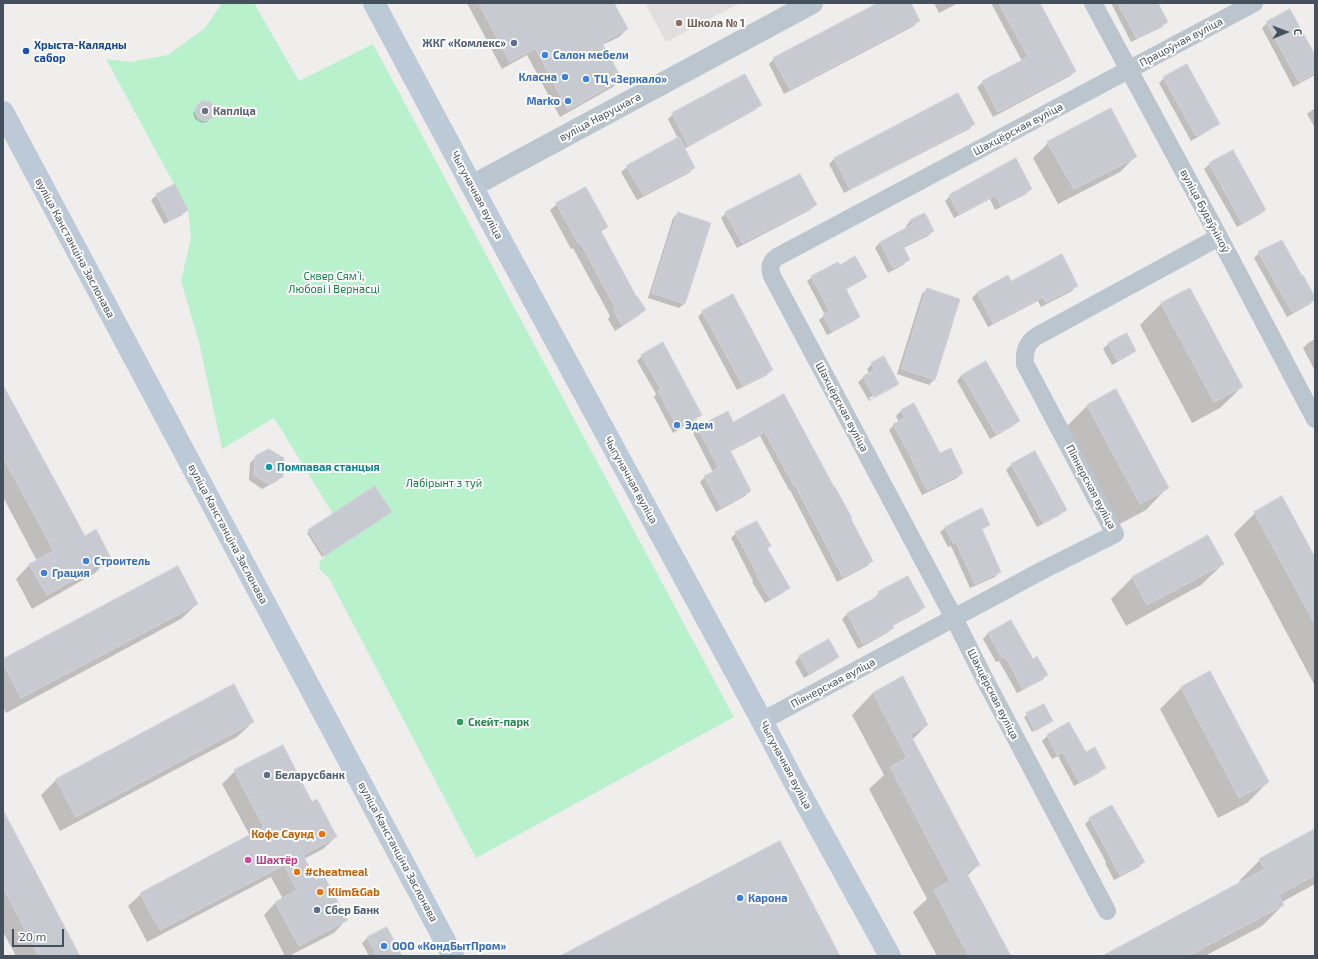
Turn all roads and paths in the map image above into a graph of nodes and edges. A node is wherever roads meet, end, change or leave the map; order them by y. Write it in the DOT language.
graph roads {
  1 [pos="374,3"];
  2 [pos="812,3"];
  3 [pos="1093,3"];
  4 [pos="1254,3"];
  5 [pos="1129,70"];
  6 [pos="3,112"];
  7 [pos="472,186"];
  8 [pos="1219,237"];
  9 [pos="1315,419"];
  10 [pos="954,618"];
  11 [pos="762,721"];
  12 [pos="1107,911"];
  13 [pos="453,956"];
  14 [pos="890,956"];
  1 -- 7 [label="main road, Чыгуначная вуліца"];
  2 -- 7 [label="street, вуліца Наруцкага"];
  3 -- 5 [label="street, вуліца Будаўнікоў"];
  4 -- 5 [label="street, Працоўная вуліца"];
  5 -- 8 [label="street, вуліца Будаўнікоў"];
  5 -- 10 [label="street, Шахцёрская вуліца"];
  6 -- 13 [label="main road, вуліца Канстанціна Заслонава"];
  7 -- 11 [label="main road, Чыгуначная вуліца"];
  8 -- 9 [label="street, вуліца Будаўнікоў"];
  8 -- 10 [label="street, Піянерская вуліца"];
  10 -- 11 [label="street, Піянерская вуліца"];
  10 -- 12 [label="street, Шахцёрская вуліца"];
  11 -- 14 [label="main road, Чыгуначная вуліца"];
}
